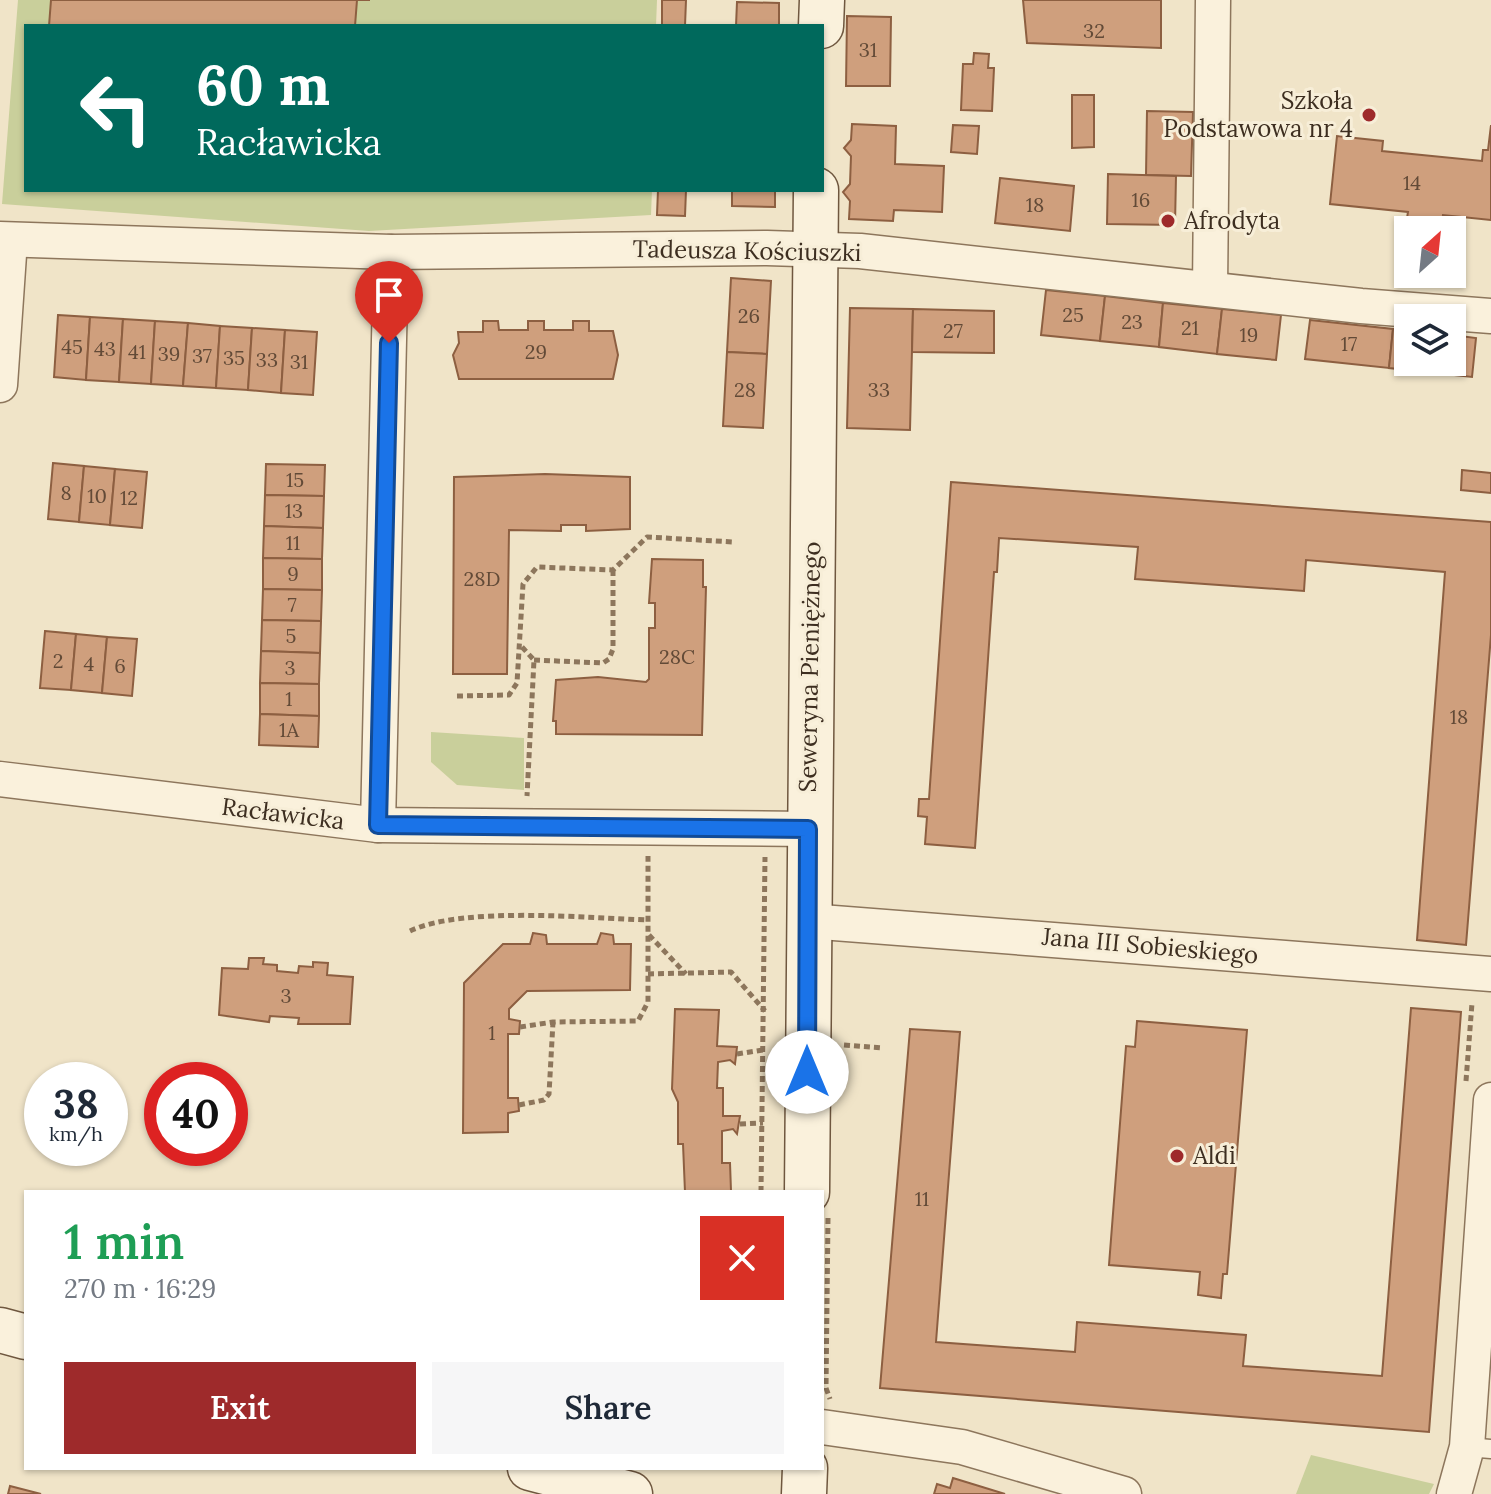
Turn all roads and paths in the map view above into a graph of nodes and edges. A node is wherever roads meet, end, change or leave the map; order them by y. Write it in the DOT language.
graph roads {
  1 [pos="822,0"];
  2 [pos="1213,0"];
  3 [pos="821,24"];
  4 [pos="816,192"];
  5 [pos="5,240"];
  6 [pos="815,250"];
  7 [pos="391,252"];
  8 [pos="1210,289"];
  9 [pos="1491,316"];
  10 [pos="0,385"];
  11 [pos="733,542"];
  12 [pos="613,570"];
  13 [pos="521,646"];
  14 [pos="534,660"];
  15 [pos="457,696"];
  16 [pos="0,779"];
  17 [pos="526,809"];
  18 [pos="378,825"];
  19 [pos="655,826"];
  20 [pos="808,829"];
  21 [pos="765,853"];
  22 [pos="648,920"];
  23 [pos="808,921"];
  24 [pos="410,931"];
  25 [pos="648,934"];
  26 [pos="648,974"];
  27 [pos="686,974"];
  28 [pos="1482,986"];
  29 [pos="765,1011"];
  30 [pos="553,1022"];
  31 [pos="520,1027"];
  32 [pos="831,1044"];
  33 [pos="883,1048"];
  34 [pos="763,1050"];
  35 [pos="737,1054"];
  36 [pos="1478,1097"];
  37 [pos="519,1105"];
  38 [pos="763,1123"];
  39 [pos="740,1124"];
  40 [pos="761,1190"];
  41 [pos="818,1190"];
  42 [pos="0,1330"];
  43 [pos="24,1336"];
  44 [pos="824,1342"];
  45 [pos="831,1417"];
  46 [pos="1479,1448"];
  47 [pos="538,1470"];
  48 [pos="805,1470"];
  49 [pos="630,1494"];
  50 [pos="804,1494"];
  51 [pos="1124,1494"];
  52 [pos="1454,1494"];
  1 -- 3 [label="street"];
  2 -- 8 [label="street"];
  4 -- 6 [label="street, Seweryna Pieniężnego"];
  5 -- 7 [label="street, Tadeusza Kościuszki"];
  5 -- 10 [label="street"];
  6 -- 7 [label="street, Tadeusza Kościuszki"];
  6 -- 8 [label="street, Tadeusza Kościuszki"];
  6 -- 20 [label="street, Seweryna Pieniężnego"];
  7 -- 18 [label="street"];
  8 -- 9 [label="street, Tadeusza Kościuszki"];
  11 -- 12 [label="path"];
  12 -- 13 [label="path"];
  12 -- 14 [label="path"];
  13 -- 14 [label="path"];
  13 -- 15 [label="path"];
  14 -- 17 [label="path"];
  16 -- 18 [label="street, Racławicka"];
  18 -- 19 [label="street, Racławicka"];
  19 -- 20 [label="street, Racławicka"];
  19 -- 22 [label="path"];
  20 -- 23 [label="street, Seweryna Pieniężnego"];
  21 -- 29 [label="path"];
  22 -- 24 [label="path"];
  22 -- 25 [label="path"];
  23 -- 28 [label="street, Jana III Sobieskiego"];
  23 -- 41 [label="street, Seweryna Pieniężnego"];
  25 -- 26 [label="path"];
  25 -- 27 [label="path"];
  26 -- 27 [label="path"];
  26 -- 30 [label="path"];
  27 -- 29 [label="path"];
  28 -- 36 [label="path"];
  29 -- 34 [label="path"];
  30 -- 31 [label="path"];
  30 -- 37 [label="path"];
  32 -- 33 [label="path"];
  34 -- 35 [label="path"];
  34 -- 38 [label="path"];
  36 -- 46 [label="street"];
  38 -- 39 [label="path"];
  38 -- 40 [label="path"];
  42 -- 43 [label="street"];
  44 -- 45 [label="path"];
  45 -- 51 [label="street"];
  46 -- 52 [label="street"];
  47 -- 49 [label="street"];
  48 -- 50 [label="street"];
}
